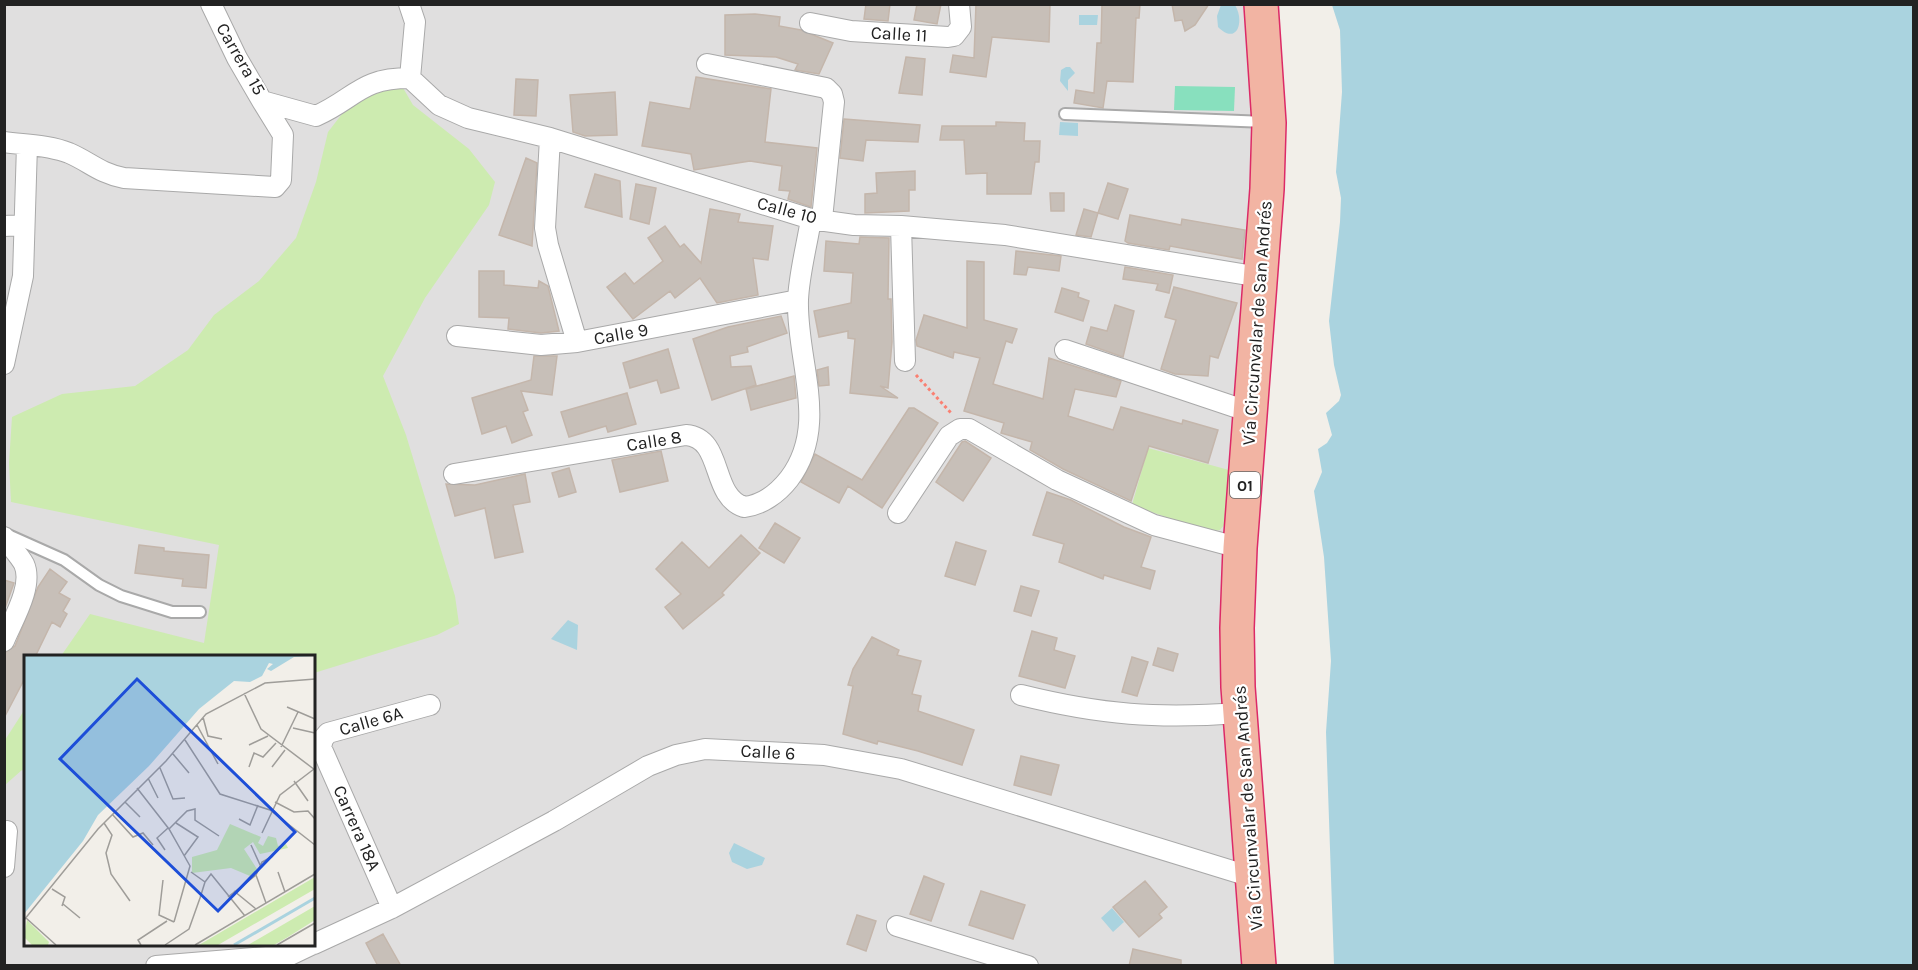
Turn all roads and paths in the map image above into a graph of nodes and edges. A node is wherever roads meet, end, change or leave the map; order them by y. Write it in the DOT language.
graph roads {
  1 [pos="211,4"];
  2 [pos="409,4"];
  3 [pos="959,4"];
  4 [pos="1261,4"];
  5 [pos="810,23"];
  6 [pos="707,64"];
  7 [pos="410,78"];
  8 [pos="262,100"];
  9 [pos="1065,114"];
  10 [pos="316,116"];
  11 [pos="1269,123"];
  12 [pos="283,135"];
  13 [pos="550,138"];
  14 [pos="4,142"];
  15 [pos="27,145"];
  16 [pos="817,219"];
  17 [pos="24,225"];
  18 [pos="4,226"];
  19 [pos="901,226"];
  20 [pos="1260,277"];
  21 [pos="798,300"];
  22 [pos="457,336"];
  23 [pos="578,342"];
  24 [pos="1065,350"];
  25 [pos="905,361"];
  26 [pos="4,364"];
  27 [pos="1250,412"];
  28 [pos="960,429"];
  29 [pos="454,474"];
  30 [pos="898,513"];
  31 [pos="4,535"];
  32 [pos="1240,548"];
  33 [pos="200,612"];
  34 [pos="4,641"];
  35 [pos="1021,694"];
  36 [pos="430,705"];
  37 [pos="1240,713"];
  38 [pos="321,747"];
  39 [pos="8,831"];
  40 [pos="4,867"];
  41 [pos="1252,878"];
  42 [pos="392,908"];
  43 [pos="897,926"];
  44 [pos="315,943"];
  45 [pos="309,946"];
  46 [pos="289,955"];
  47 [pos="156,966"];
  48 [pos="1028,966"];
  49 [pos="1259,966"];
  1 -- 8 [label="street, Carrera 15"];
  2 -- 7 [label="street"];
  3 -- 5 [label="street, Calle 11"];
  4 -- 11 [label="highway, Vía Circunvalar de San Andrés / 01"];
  6 -- 16 [label="street, Calle 8"];
  7 -- 10 [label="street"];
  7 -- 13 [label="street, Calle 10"];
  8 -- 10 [label="street, Carrera 15"];
  8 -- 12 [label="street"];
  9 -- 11 [label="lane"];
  10 -- 12 [label="street"];
  11 -- 20 [label="highway, Vía Circunvalar de San Andrés / 01"];
  12 -- 15 [label="street"];
  13 -- 16 [label="street, Calle 10"];
  13 -- 23 [label="street, Calle 9"];
  14 -- 15 [label="street"];
  15 -- 17 [label="street"];
  16 -- 19 [label="street, Calle 10"];
  16 -- 21 [label="street, Calle 8"];
  17 -- 18 [label="street"];
  17 -- 26 [label="street"];
  19 -- 20 [label="street, Calle 10"];
  19 -- 25 [label="street"];
  20 -- 27 [label="highway, Vía Circunvalar de San Andrés / 01"];
  21 -- 23 [label="street, Calle 9"];
  21 -- 29 [label="street, Calle 8"];
  22 -- 23 [label="street"];
  24 -- 27 [label="street"];
  25 -- 28 [label="path"];
  27 -- 32 [label="highway, Vía Circunvalar de San Andrés / 01"];
  28 -- 30 [label="street"];
  28 -- 32 [label="street"];
  31 -- 33 [label="lane"];
  31 -- 34 [label="street"];
  32 -- 37 [label="highway, Vía Circunvalar de San Andrés / 01"];
  35 -- 37 [label="street"];
  36 -- 38 [label="street, Calle 6A"];
  37 -- 41 [label="highway, Vía Circunvalar de San Andrés / 01"];
  38 -- 42 [label="street, Carrera 18A"];
  39 -- 40 [label="street"];
  41 -- 42 [label="street, Calle 6"];
  41 -- 49 [label="highway, Vía Circunvalar de San Andrés / 01"];
  42 -- 44 [label="street, Calle 6"];
  43 -- 48 [label="street"];
  45 -- 46 [label="street, Calle 6"];
  46 -- 47 [label="street, Calle 6"];
}
